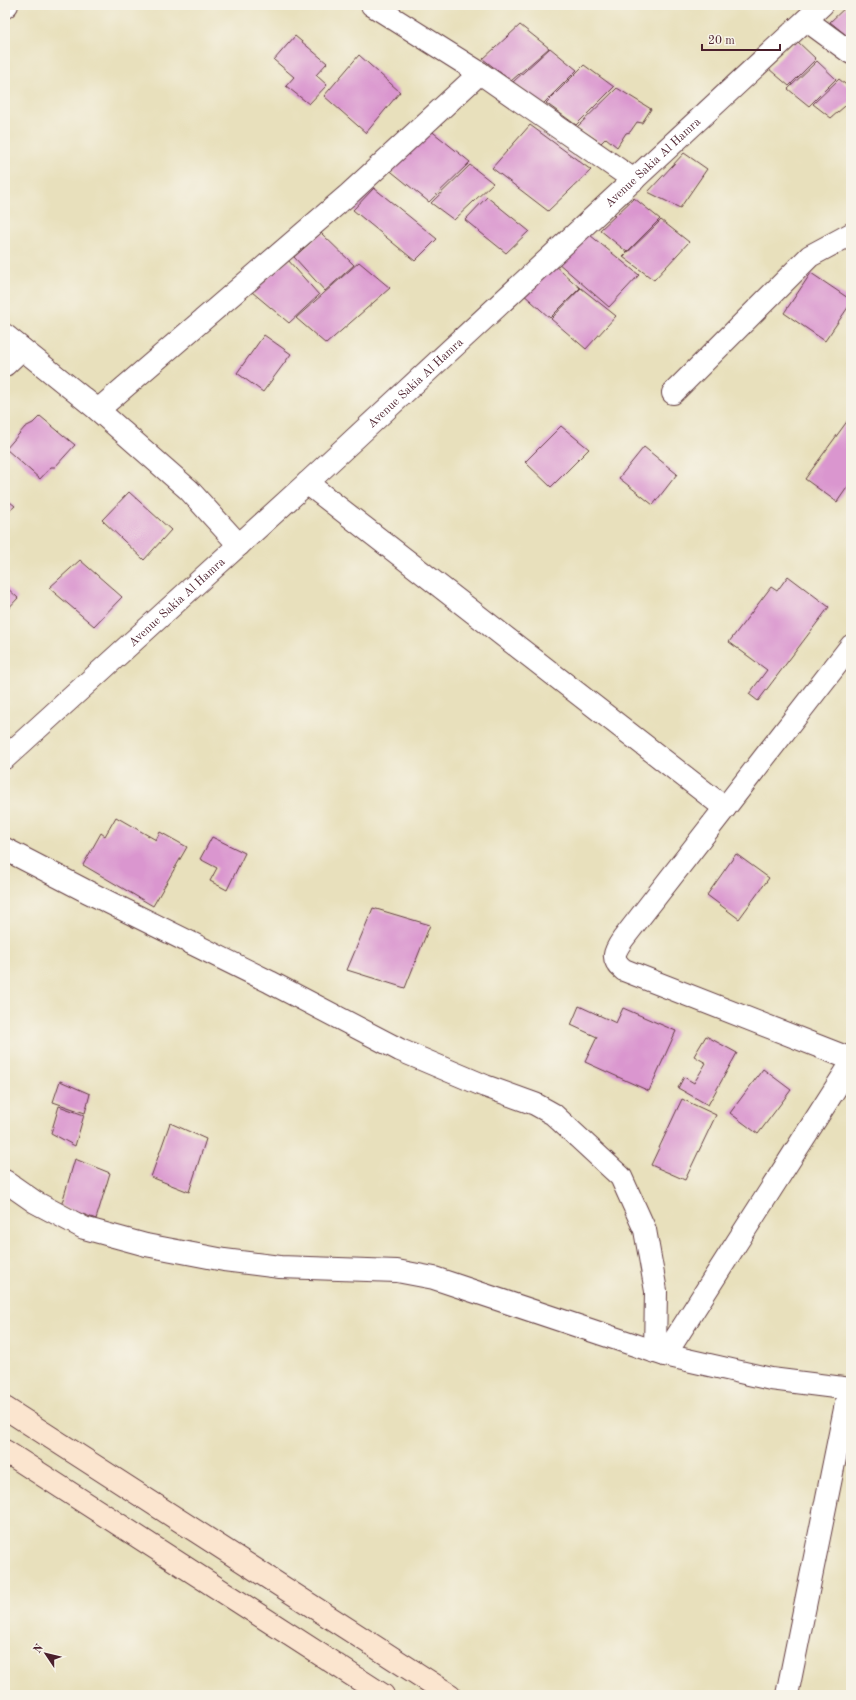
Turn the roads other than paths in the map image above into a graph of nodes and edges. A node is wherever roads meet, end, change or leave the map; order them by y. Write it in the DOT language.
graph roads {
  1 [pos="372,5"];
  2 [pos="822,5"];
  3 [pos="806,20"];
  4 [pos="851,53"];
  5 [pos="480,73"];
  6 [pos="634,180"];
  7 [pos="851,234"];
  8 [pos="5,335"];
  9 [pos="22,349"];
  10 [pos="5,365"];
  11 [pos="673,394"];
  12 [pos="98,410"];
  13 [pos="307,483"];
  14 [pos="239,545"];
  15 [pos="851,646"];
  16 [pos="5,758"];
  17 [pos="725,808"];
  18 [pos="5,849"];
  19 [pos="851,1059"];
  20 [pos="851,1064"];
  21 [pos="5,1181"];
  22 [pos="660,1354"];
  23 [pos="850,1389"];
  24 [pos="5,1408"];
  25 [pos="5,1451"];
  26 [pos="383,1695"];
  27 [pos="450,1695"];
  28 [pos="787,1695"];
  1 -- 5 [label="street"];
  2 -- 3 [label="street, Avenue Sakia Al Hamra"];
  3 -- 4 [label="street"];
  3 -- 6 [label="street, Avenue Sakia Al Hamra"];
  5 -- 6 [label="street"];
  5 -- 12 [label="street"];
  6 -- 13 [label="street, Avenue Sakia Al Hamra"];
  7 -- 11 [label="street"];
  8 -- 9 [label="street"];
  9 -- 10 [label="street"];
  9 -- 12 [label="street"];
  12 -- 14 [label="street"];
  13 -- 14 [label="street, Avenue Sakia Al Hamra"];
  13 -- 17 [label="street"];
  14 -- 16 [label="street, Avenue Sakia Al Hamra"];
  15 -- 17 [label="street"];
  17 -- 19 [label="street"];
  18 -- 22 [label="street"];
  20 -- 22 [label="street"];
  21 -- 22 [label="street"];
  22 -- 23 [label="street"];
  23 -- 28 [label="street"];
  24 -- 27 [label="street"];
  25 -- 26 [label="street"];
}
